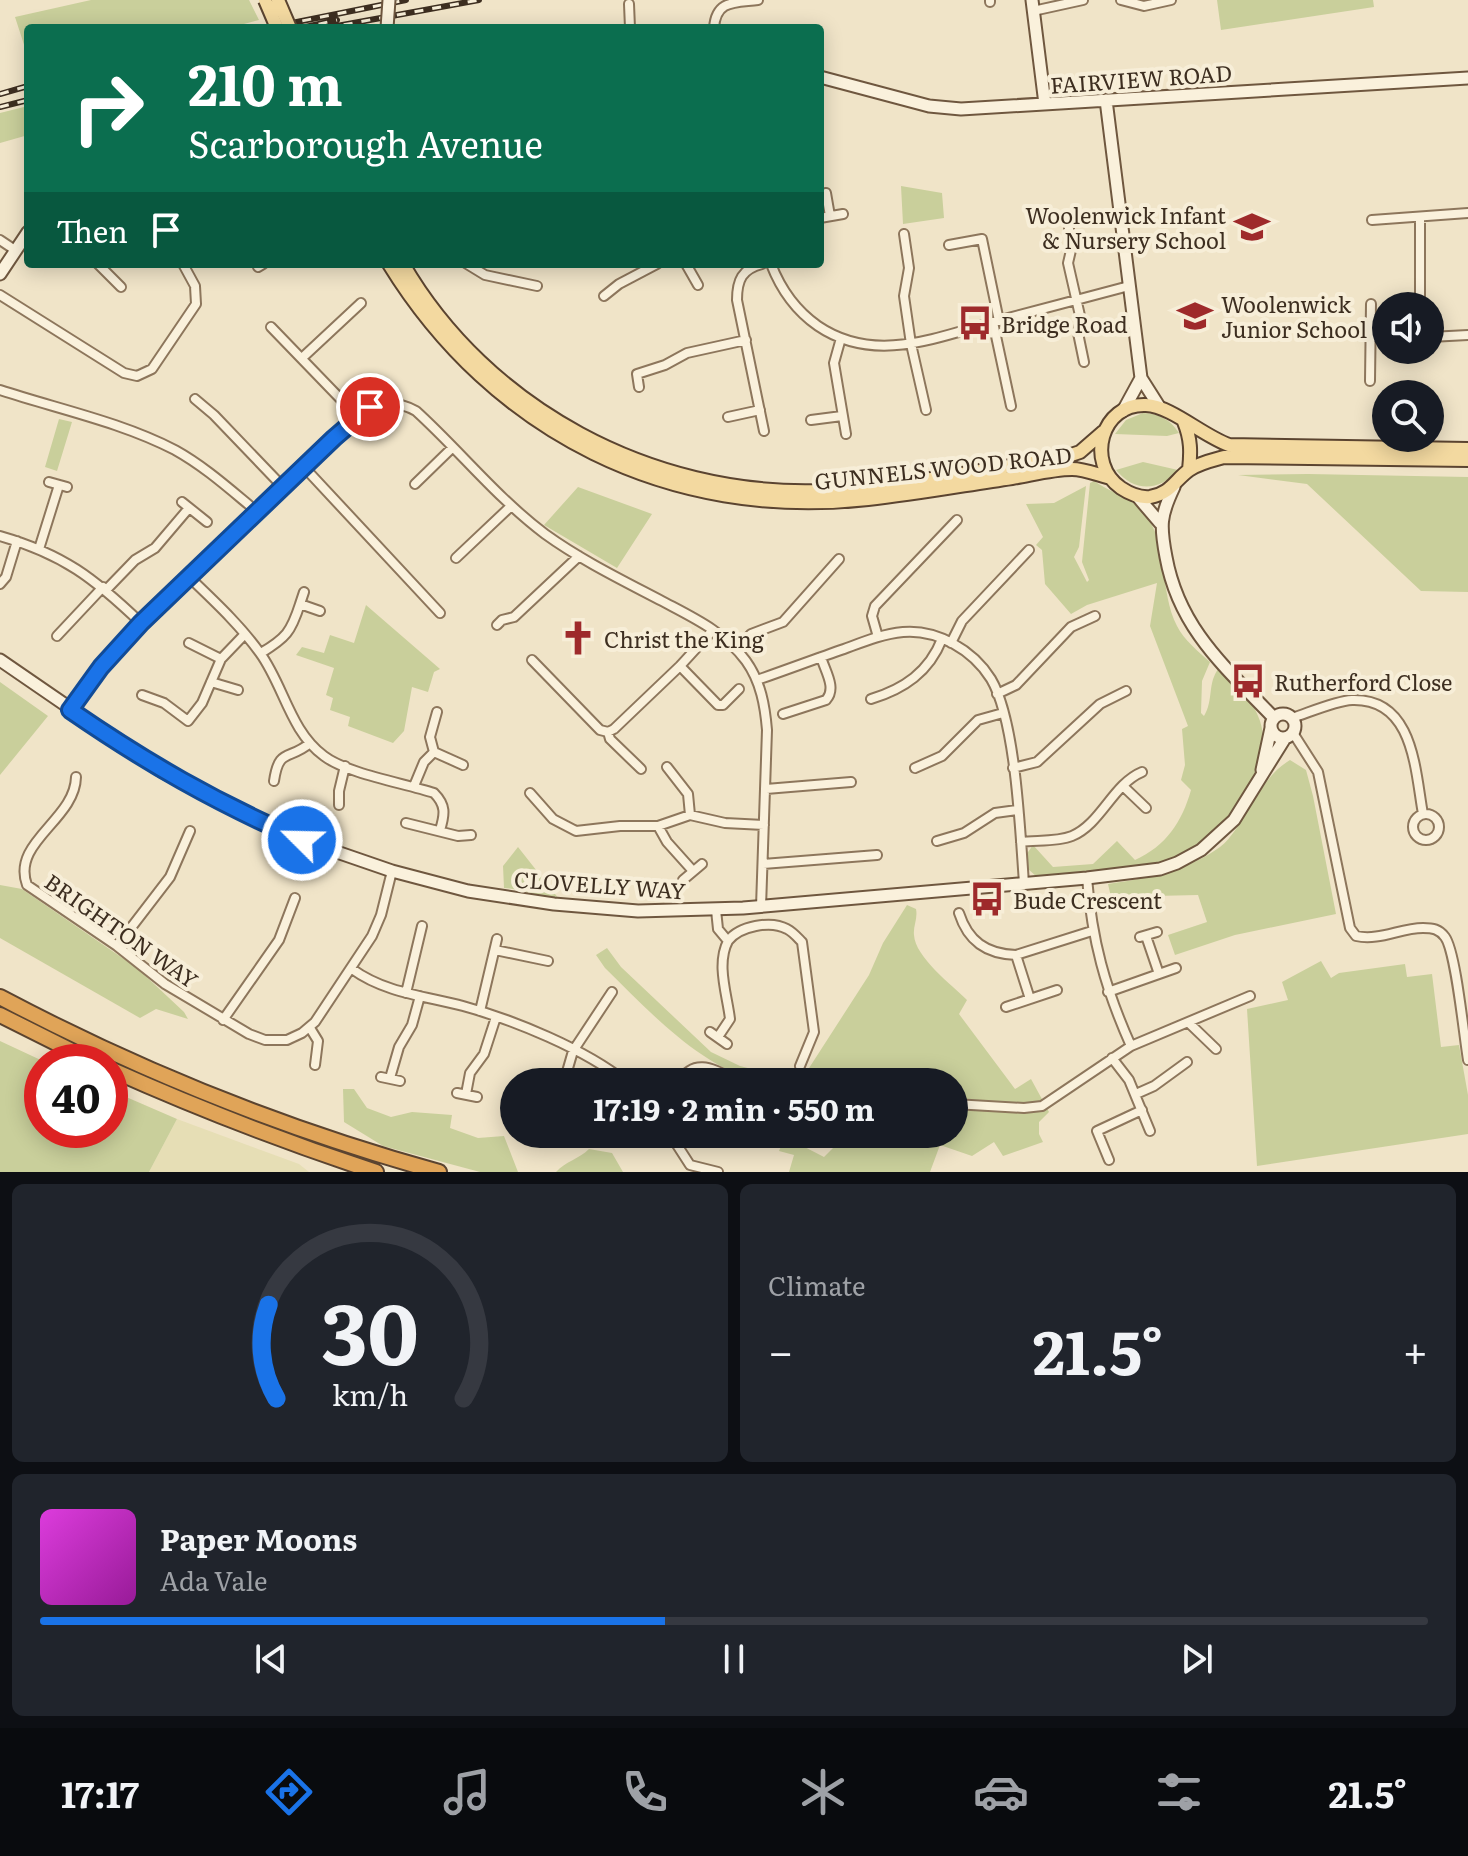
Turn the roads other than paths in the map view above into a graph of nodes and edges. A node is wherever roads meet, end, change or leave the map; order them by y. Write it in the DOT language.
graph roads {
  1 [pos="265,0"];
  2 [pos="278,0"];
  3 [pos="389,0"];
  4 [pos="758,0"];
  5 [pos="1083,0"];
  6 [pos="1121,0"];
  7 [pos="1171,0"];
  8 [pos="629,4"];
  9 [pos="1033,5"];
  10 [pos="275,24"];
  11 [pos="288,24"];
  12 [pos="387,24"];
  13 [pos="630,24"];
  14 [pos="714,24"];
  15 [pos="824,78"];
  16 [pos="1468,78"];
  17 [pos="1106,100"];
  18 [pos="1045,104"];
  19 [pos="826,193"];
  20 [pos="1468,213"];
  21 [pos="843,214"];
  22 [pos="830,216"];
  23 [pos="824,217"];
  24 [pos="1420,217"];
  25 [pos="1372,220"];
  26 [pos="1069,229"];
  27 [pos="904,234"];
  28 [pos="24,238"];
  29 [pos="0,240"];
  30 [pos="949,245"];
  31 [pos="15,250"];
  32 [pos="102,268"];
  33 [pos="185,268"];
  34 [pos="392,268"];
  35 [pos="406,268"];
  36 [pos="474,268"];
  37 [pos="649,268"];
  38 [pos="688,268"];
  39 [pos="754,268"];
  40 [pos="772,268"];
  41 [pos="0,274"];
  42 [pos="698,285"];
  43 [pos="537,286"];
  44 [pos="1129,286"];
  45 [pos="121,287"];
  46 [pos="1420,292"];
  47 [pos="0,295"];
  48 [pos="604,296"];
  49 [pos="1077,300"];
  50 [pos="361,303"];
  51 [pos="1371,304"];
  52 [pos="996,321"];
  53 [pos="271,327"];
  54 [pos="1468,335"];
  55 [pos="1444,336"];
  56 [pos="1370,337"];
  57 [pos="841,338"];
  58 [pos="746,340"];
  59 [pos="911,344"];
  60 [pos="302,358"];
  61 [pos="635,362"];
  62 [pos="1084,362"];
  63 [pos="637,374"];
  64 [pos="1141,378"];
  65 [pos="1370,381"];
  66 [pos="639,387"];
  67 [pos="0,390"];
  68 [pos="195,399"];
  69 [pos="1011,406"];
  70 [pos="1160,408"];
  71 [pos="760,410"];
  72 [pos="926,410"];
  73 [pos="1123,411"];
  74 [pos="357,416"];
  75 [pos="842,416"];
  76 [pos="728,417"];
  77 [pos="811,420"];
  78 [pos="1184,422"];
  79 [pos="764,431"];
  80 [pos="1104,432"];
  81 [pos="846,434"];
  82 [pos="452,448"];
  83 [pos="1468,449"];
  84 [pos="1468,460"];
  85 [pos="304,467"];
  86 [pos="1189,470"];
  87 [pos="1107,477"];
  88 [pos="49,482"];
  89 [pos="415,484"];
  90 [pos="283,487"];
  91 [pos="1174,487"];
  92 [pos="1137,496"];
  93 [pos="249,505"];
  94 [pos="510,507"];
  95 [pos="957,520"];
  96 [pos="207,522"];
  97 [pos="1160,523"];
  98 [pos="0,536"];
  99 [pos="17,541"];
  100 [pos="39,549"];
  101 [pos="1029,550"];
  102 [pos="579,556"];
  103 [pos="456,558"];
  104 [pos="839,559"];
  105 [pos="189,577"];
  106 [pos="0,584"];
  107 [pos="104,588"];
  108 [pos="304,592"];
  109 [pos="300,604"];
  110 [pos="320,611"];
  111 [pos="440,613"];
  112 [pos="1095,616"];
  113 [pos="141,623"];
  114 [pos="497,625"];
  115 [pos="713,630"];
  116 [pos="245,634"];
  117 [pos="57,636"];
  118 [pos="878,637"];
  119 [pos="947,641"];
  120 [pos="189,643"];
  121 [pos="737,649"];
  122 [pos="261,653"];
  123 [pos="821,657"];
  124 [pos="221,659"];
  125 [pos="0,660"];
  126 [pos="532,660"];
  127 [pos="680,666"];
  128 [pos="757,680"];
  129 [pos="211,682"];
  130 [pos="739,689"];
  131 [pos="238,690"];
  132 [pos="1126,691"];
  133 [pos="997,694"];
  134 [pos="142,695"];
  135 [pos="871,699"];
  136 [pos="70,710"];
  137 [pos="437,712"];
  138 [pos="1003,713"];
  139 [pos="783,714"];
  140 [pos="1292,718"];
  141 [pos="1272,723"];
  142 [pos="608,732"];
  143 [pos="1289,736"];
  144 [pos="310,743"];
  145 [pos="434,752"];
  146 [pos="463,765"];
  147 [pos="345,766"];
  148 [pos="667,767"];
  149 [pos="915,768"];
  150 [pos="1013,768"];
  151 [pos="641,769"];
  152 [pos="1142,772"];
  153 [pos="1261,775"];
  154 [pos="76,777"];
  155 [pos="274,781"];
  156 [pos="851,782"];
  157 [pos="414,786"];
  158 [pos="1124,787"];
  159 [pos="766,789"];
  160 [pos="530,793"];
  161 [pos="339,805"];
  162 [pos="1146,808"];
  163 [pos="1017,810"];
  164 [pos="1423,814"];
  165 [pos="690,815"];
  166 [pos="406,823"];
  167 [pos="764,825"];
  168 [pos="658,826"];
  169 [pos="440,830"];
  170 [pos="190,831"];
  171 [pos="471,835"];
  172 [pos="937,841"];
  173 [pos="1021,842"];
  174 [pos="877,855"];
  175 [pos="702,864"];
  176 [pos="763,864"];
  177 [pos="392,871"];
  178 [pos="693,871"];
  179 [pos="1087,878"];
  180 [pos="683,880"];
  181 [pos="1024,883"];
  182 [pos="295,898"];
  183 [pos="761,907"];
  184 [pos="716,910"];
  185 [pos="959,913"];
  186 [pos="422,926"];
  187 [pos="1092,931"];
  188 [pos="1157,932"];
  189 [pos="497,939"];
  190 [pos="728,941"];
  191 [pos="117,946"];
  192 [pos="495,950"];
  193 [pos="1016,955"];
  194 [pos="548,961"];
  195 [pos="1176,968"];
  196 [pos="352,969"];
  197 [pos="1159,974"];
  198 [pos="1057,990"];
  199 [pos="612,992"];
  200 [pos="1108,992"];
  201 [pos="406,993"];
  202 [pos="420,996"];
  203 [pos="1250,996"];
  204 [pos="0,997"];
  205 [pos="1030,999"];
  206 [pos="1006,1007"];
  207 [pos="480,1011"];
  208 [pos="0,1015"];
  209 [pos="496,1017"];
  210 [pos="223,1020"];
  211 [pos="1189,1023"];
  212 [pos="310,1028"];
  213 [pos="58,1044"];
  214 [pos="727,1044"];
  215 [pos="1131,1046"];
  216 [pos="1216,1049"];
  217 [pos="573,1051"];
  218 [pos="1112,1058"];
  219 [pos="312,1059"];
  220 [pos="1468,1060"];
  221 [pos="1187,1062"];
  222 [pos="800,1066"];
  223 [pos="568,1068"];
  224 [pos="606,1068"];
  225 [pos="128,1077"];
  226 [pos="390,1079"];
  227 [pos="1136,1094"];
  228 [pos="477,1097"];
  229 [pos="968,1105"];
  230 [pos="1142,1110"];
  231 [pos="1150,1131"];
  232 [pos="679,1148"];
  233 [pos="1109,1160"];
  234 [pos="376,1172"];
  235 [pos="439,1172"];
  236 [pos="718,1172"];
  1 -- 10 [label="main road, bridge"];
  2 -- 11 [label="main road, bridge"];
  3 -- 12 [label="street, bridge"];
  4 -- 14 [label="street"];
  5 -- 9 [label="street"];
  6 -- 7 [label="street"];
  8 -- 13 [label="street"];
  9 -- 18 [label="street"];
  15 -- 18 [label="street, FAIRVIEW ROAD"];
  16 -- 17 [label="street, FAIRVIEW ROAD"];
  17 -- 18 [label="street, FAIRVIEW ROAD"];
  17 -- 44 [label="street"];
  19 -- 22 [label="street"];
  20 -- 24 [label="street"];
  21 -- 22 [label="street"];
  22 -- 23 [label="street"];
  24 -- 25 [label="street"];
  24 -- 46 [label="street"];
  26 -- 49 [label="street"];
  27 -- 59 [label="street"];
  28 -- 31 [label="street"];
  29 -- 31 [label="street"];
  30 -- 52 [label="street"];
  31 -- 41 [label="street"];
  32 -- 45 [label="street"];
  33 -- 47 [label="street"];
  34 -- 87 [label="main road, GUNNELS WOOD ROAD"];
  35 -- 80 [label="main road, GUNNELS WOOD ROAD"];
  36 -- 43 [label="street"];
  37 -- 48 [label="street"];
  38 -- 42 [label="street"];
  39 -- 58 [label="street"];
  40 -- 57 [label="street"];
  44 -- 49 [label="street"];
  44 -- 64 [label="street"];
  49 -- 52 [label="street"];
  49 -- 62 [label="street"];
  50 -- 60 [label="street"];
  51 -- 56 [label="street"];
  52 -- 59 [label="street"];
  52 -- 69 [label="street"];
  53 -- 60 [label="street"];
  54 -- 55 [label="street"];
  56 -- 65 [label="street"];
  57 -- 59 [label="street"];
  57 -- 75 [label="street"];
  58 -- 63 [label="street"];
  58 -- 71 [label="street"];
  59 -- 72 [label="street"];
  60 -- 74 [label="street"];
  61 -- 63 [label="street"];
  63 -- 66 [label="street"];
  64 -- 70 [label="street"];
  64 -- 73 [label="street"];
  67 -- 93 [label="street"];
  68 -- 90 [label="street"];
  70 -- 73 [label="main road"];
  70 -- 78 [label="main road"];
  71 -- 76 [label="street"];
  71 -- 79 [label="street"];
  73 -- 80 [label="main road, GUNNELS WOOD ROAD"];
  74 -- 82 [label="street"];
  74 -- 85 [label="street"];
  75 -- 77 [label="street"];
  75 -- 81 [label="street"];
  78 -- 83 [label="main road"];
  78 -- 86 [label="main road"];
  80 -- 87 [label="main road, GUNNELS WOOD ROAD"];
  82 -- 89 [label="street"];
  82 -- 94 [label="street"];
  84 -- 86 [label="main road"];
  85 -- 90 [label="street"];
  85 -- 111 [label="street"];
  86 -- 91 [label="main road"];
  87 -- 92 [label="main road, GUNNELS WOOD ROAD"];
  88 -- 100 [label="street"];
  90 -- 105 [label="street"];
  91 -- 92 [label="main road"];
  91 -- 97 [label="street"];
  92 -- 97 [label="street"];
  94 -- 102 [label="street"];
  94 -- 103 [label="street"];
  95 -- 118 [label="street"];
  96 -- 107 [label="street"];
  97 -- 141 [label="street"];
  98 -- 99 [label="street"];
  99 -- 100 [label="street"];
  99 -- 106 [label="street"];
  100 -- 107 [label="street"];
  101 -- 119 [label="street"];
  102 -- 114 [label="street"];
  102 -- 115 [label="street"];
  104 -- 121 [label="street"];
  105 -- 113 [label="street"];
  105 -- 116 [label="street"];
  107 -- 113 [label="street"];
  107 -- 117 [label="street"];
  108 -- 109 [label="street"];
  109 -- 110 [label="street"];
  109 -- 122 [label="street"];
  112 -- 133 [label="street"];
  113 -- 136 [label="street"];
  115 -- 121 [label="street"];
  115 -- 127 [label="street"];
  116 -- 122 [label="street"];
  116 -- 124 [label="street"];
  118 -- 119 [label="street"];
  118 -- 123 [label="street"];
  119 -- 133 [label="street"];
  119 -- 135 [label="street"];
  120 -- 124 [label="street"];
  121 -- 128 [label="street"];
  122 -- 144 [label="street"];
  123 -- 128 [label="street"];
  123 -- 139 [label="street"];
  124 -- 129 [label="street"];
  125 -- 136 [label="street, CLOVELLY WAY"];
  126 -- 142 [label="street"];
  127 -- 130 [label="street"];
  127 -- 142 [label="street"];
  128 -- 159 [label="street"];
  129 -- 131 [label="street"];
  129 -- 134 [label="street"];
  132 -- 150 [label="street"];
  133 -- 138 [label="street"];
  136 -- 177 [label="street, CLOVELLY WAY"];
  137 -- 145 [label="street"];
  138 -- 149 [label="street"];
  138 -- 150 [label="street"];
  140 -- 141 [label="street"];
  140 -- 143 [label="street"];
  140 -- 164 [label="street"];
  141 -- 143 [label="street"];
  141 -- 153 [label="street, CLOVELLY WAY"];
  142 -- 151 [label="street"];
  143 -- 153 [label="street, CLOVELLY WAY"];
  143 -- 220 [label="street"];
  144 -- 147 [label="street"];
  144 -- 155 [label="street"];
  145 -- 146 [label="street"];
  145 -- 157 [label="street"];
  147 -- 157 [label="street"];
  147 -- 161 [label="street"];
  148 -- 165 [label="street"];
  150 -- 163 [label="street"];
  152 -- 158 [label="street"];
  153 -- 179 [label="street, CLOVELLY WAY"];
  154 -- 191 [label="street, BRIGHTON WAY"];
  156 -- 159 [label="street"];
  157 -- 169 [label="street"];
  158 -- 162 [label="street"];
  158 -- 173 [label="street"];
  159 -- 167 [label="street"];
  160 -- 168 [label="street"];
  163 -- 172 [label="street"];
  163 -- 173 [label="street"];
  165 -- 167 [label="street"];
  165 -- 168 [label="street"];
  166 -- 169 [label="street"];
  167 -- 176 [label="street"];
  168 -- 178 [label="street"];
  169 -- 171 [label="street"];
  170 -- 191 [label="street"];
  173 -- 181 [label="street"];
  174 -- 176 [label="street"];
  175 -- 178 [label="street"];
  176 -- 183 [label="street"];
  177 -- 184 [label="street, CLOVELLY WAY"];
  177 -- 196 [label="street"];
  178 -- 180 [label="street"];
  179 -- 181 [label="street, CLOVELLY WAY"];
  179 -- 187 [label="street"];
  181 -- 183 [label="street, CLOVELLY WAY"];
  182 -- 210 [label="street"];
  183 -- 184 [label="street, CLOVELLY WAY"];
  184 -- 190 [label="street"];
  185 -- 193 [label="street"];
  186 -- 201 [label="street"];
  187 -- 193 [label="street"];
  187 -- 200 [label="street"];
  188 -- 197 [label="street"];
  189 -- 192 [label="street"];
  190 -- 214 [label="street"];
  190 -- 222 [label="street"];
  191 -- 210 [label="street, BRIGHTON WAY"];
  192 -- 194 [label="street"];
  192 -- 207 [label="street"];
  193 -- 205 [label="street"];
  195 -- 197 [label="street"];
  196 -- 201 [label="street"];
  196 -- 212 [label="street"];
  197 -- 200 [label="street"];
  198 -- 205 [label="street"];
  199 -- 217 [label="street"];
  200 -- 215 [label="street"];
  201 -- 202 [label="street"];
  202 -- 207 [label="street"];
  202 -- 226 [label="street"];
  203 -- 211 [label="street"];
  204 -- 235 [label="highway"];
  205 -- 206 [label="street"];
  207 -- 209 [label="street"];
  208 -- 213 [label="highway"];
  209 -- 217 [label="street"];
  209 -- 228 [label="street"];
  210 -- 212 [label="street, BRIGHTON WAY"];
  211 -- 215 [label="street"];
  211 -- 216 [label="street"];
  212 -- 219 [label="street"];
  215 -- 218 [label="street"];
  217 -- 223 [label="street"];
  217 -- 224 [label="street"];
  218 -- 227 [label="street"];
  218 -- 229 [label="street"];
  221 -- 227 [label="street"];
  225 -- 234 [label="highway"];
  227 -- 230 [label="street"];
  230 -- 231 [label="street"];
  230 -- 233 [label="street"];
  232 -- 236 [label="street"];
}
